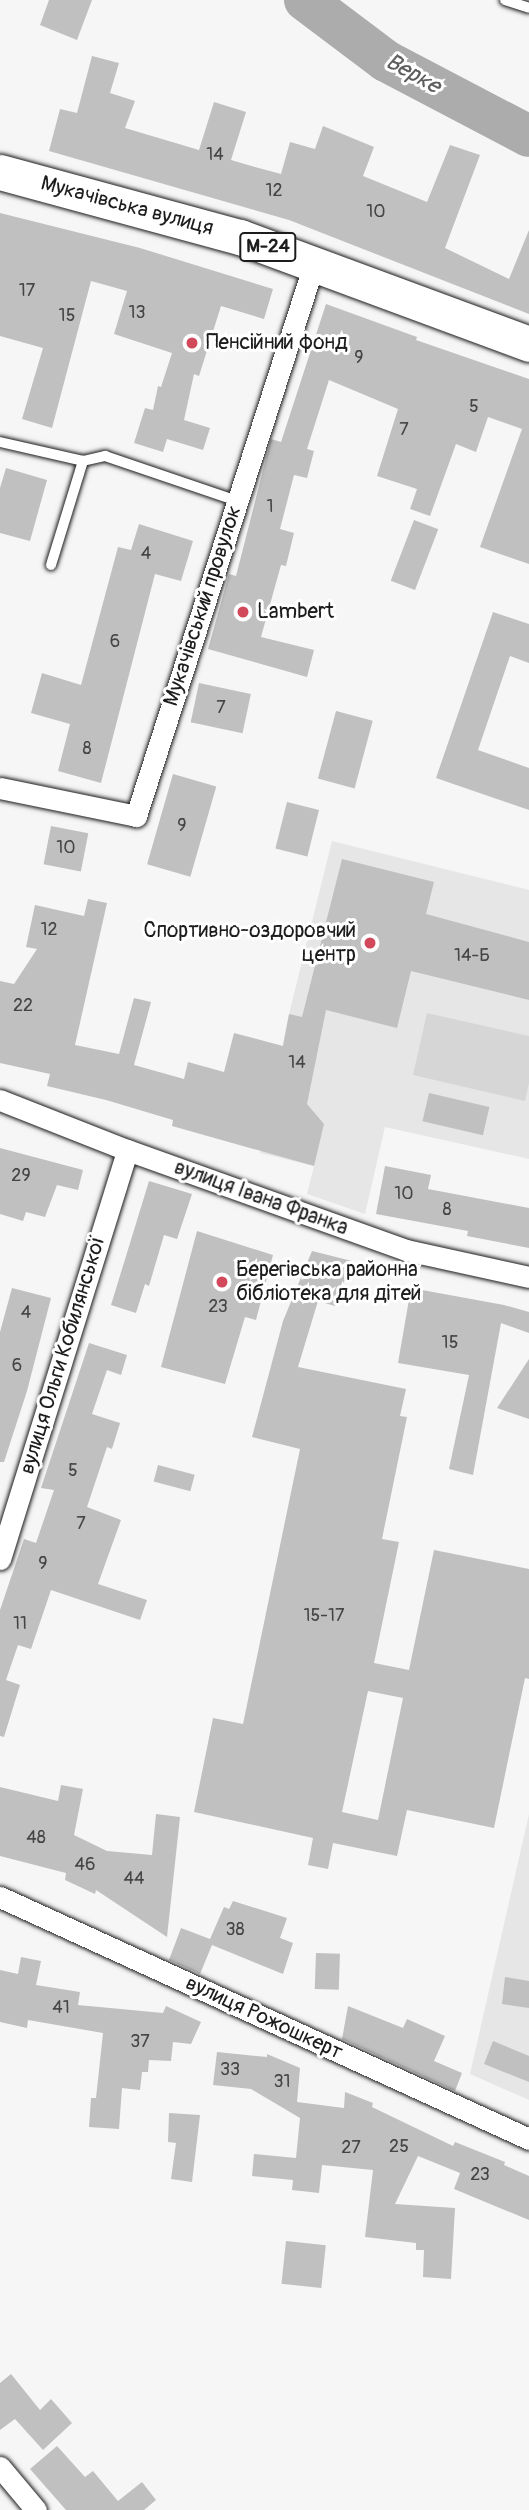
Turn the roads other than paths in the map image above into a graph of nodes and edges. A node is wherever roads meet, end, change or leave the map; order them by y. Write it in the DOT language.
graph roads {
  1 [pos="505,0"];
  2 [pos="529,8"];
  3 [pos="0,172"];
  4 [pos="313,264"];
  5 [pos="529,344"];
  6 [pos="0,442"];
  7 [pos="83,461"];
  8 [pos="237,500"];
  9 [pos="51,565"];
  10 [pos="0,788"];
  11 [pos="0,1100"];
  12 [pos="127,1150"];
  13 [pos="529,1277"];
  14 [pos="0,1559"];
  15 [pos="0,1897"];
  16 [pos="529,2139"];
  17 [pos="0,2467"];
  18 [pos="36,2510"];
  1 -- 2 [label="lane"];
  3 -- 4 [label="highway, Мукачівська вулиця / М-24"];
  4 -- 5 [label="highway, Мукачівська вулиця / М-24"];
  4 -- 8 [label="street, Мукачівський провулок"];
  6 -- 7 [label="lane"];
  7 -- 8 [label="lane"];
  7 -- 9 [label="lane"];
  8 -- 10 [label="street, Мукачівський провулок"];
  11 -- 12 [label="street, вулиця Івана Франка"];
  12 -- 13 [label="street, вулиця Івана Франка"];
  12 -- 14 [label="street, вулиця Ольги Кобилянської"];
  15 -- 16 [label="street, вулиця Рожошкерт"];
  17 -- 18 [label="street"];
}
